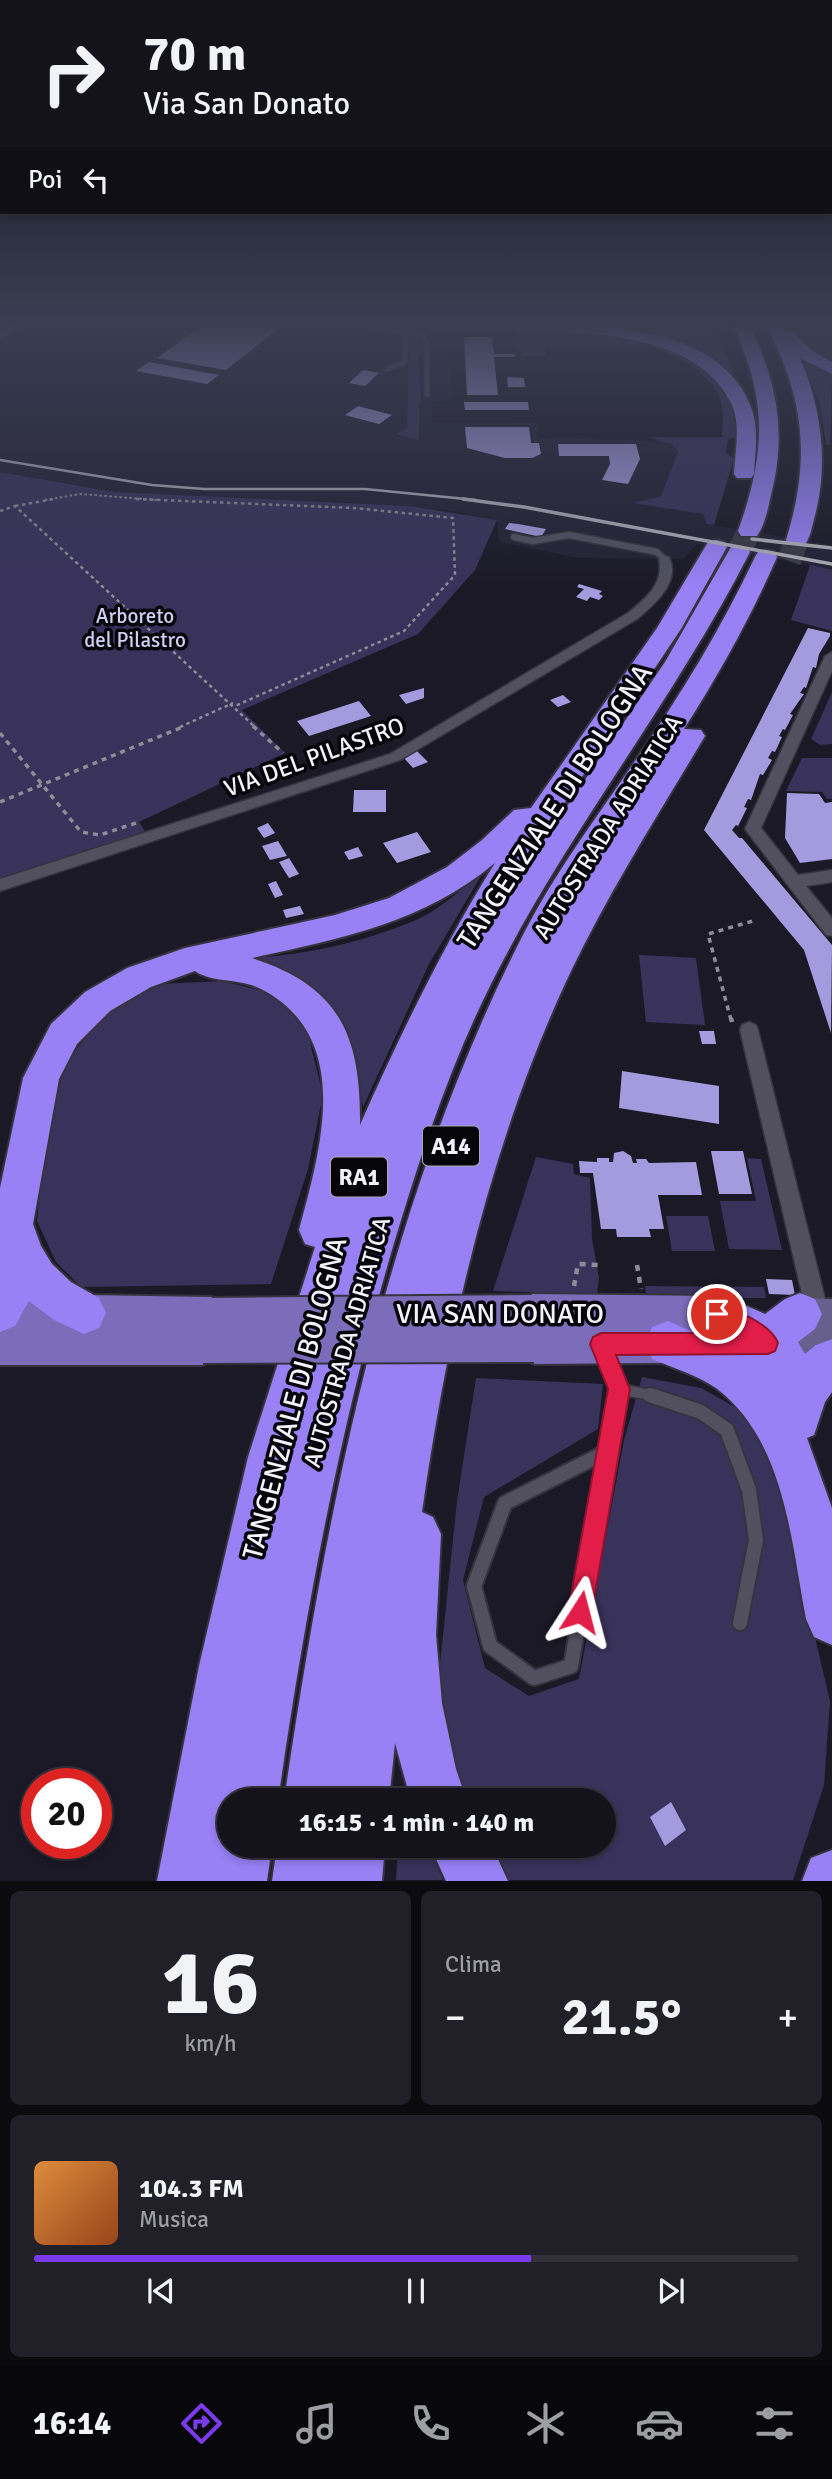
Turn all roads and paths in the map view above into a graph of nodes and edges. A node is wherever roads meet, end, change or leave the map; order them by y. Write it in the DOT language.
graph roads {
  1 [pos="743,411"];
  2 [pos="750,411"];
  3 [pos="769,411"];
  4 [pos="791,411"];
  5 [pos="809,411"];
  6 [pos="832,454"];
  7 [pos="792,467"];
  8 [pos="15,506"];
  9 [pos="0,511"];
  10 [pos="514,537"];
  11 [pos="765,546"];
  12 [pos="665,560"];
  13 [pos="832,656"];
  14 [pos="234,704"];
  15 [pos="0,733"];
  16 [pos="590,745"];
  17 [pos="283,753"];
  18 [pos="42,784"];
  19 [pos="0,802"];
  20 [pos="139,822"];
  21 [pos="832,876"];
  22 [pos="796,881"];
  23 [pos="0,885"];
  24 [pos="753,921"];
  25 [pos="832,930"];
  26 [pos="181,964"];
  27 [pos="740,1026"];
  28 [pos="7,1243"];
  29 [pos="451,1262"];
  30 [pos="599,1265"];
  31 [pos="637,1265"];
  32 [pos="639,1279"];
  33 [pos="574,1281"];
  34 [pos="0,1313"];
  35 [pos="84,1313"];
  36 [pos="717,1314"];
  37 [pos="817,1314"];
  38 [pos="533,1328"];
  39 [pos="207,1331"];
  40 [pos="668,1343"];
  41 [pos="768,1343"];
  42 [pos="601,1344"];
  43 [pos="0,1346"];
  44 [pos="832,1346"];
  45 [pos="832,1360"];
  46 [pos="619,1389"];
  47 [pos="785,1416"];
  48 [pos="606,1451"];
  49 [pos="272,1457"];
  50 [pos="832,1619"];
  51 [pos="740,1623"];
  52 [pos="252,1788"];
  53 [pos="314,1788"];
  54 [pos="362,1788"];
  55 [pos="434,1788"];
  56 [pos="241,1858"];
  57 [pos="304,1858"];
  58 [pos="355,1858"];
  59 [pos="466,1858"];
  60 [pos="187,1881"];
  61 [pos="238,1881"];
  62 [pos="301,1881"];
  63 [pos="353,1881"];
  64 [pos="479,1881"];
  1 -- 2 [label="highway"];
  3 -- 11 [label="highway, AUTOSTRADA ADRIATICA / A14"];
  4 -- 7 [label="highway"];
  5 -- 11 [label="highway, TANGENZIALE DI BOLOGNA / RA1"];
  6 -- 11 [label="highway"];
  8 -- 9 [label="path"];
  8 -- 14 [label="path"];
  8 -- 14 [label="path"];
  10 -- 12 [label="lane"];
  11 -- 16 [label="highway, TANGENZIALE DI BOLOGNA / RA1"];
  11 -- 29 [label="highway, TANGENZIALE DI BOLOGNA / RA1"];
  11 -- 52 [label="highway, AUTOSTRADA ADRIATICA / A14"];
  11 -- 53 [label="highway, AUTOSTRADA ADRIATICA / A14"];
  12 -- 23 [label="street, VIA DEL PILASTRO"];
  13 -- 22 [label="street"];
  14 -- 17 [label="path"];
  14 -- 18 [label="path"];
  15 -- 18 [label="path"];
  16 -- 26 [label="highway"];
  16 -- 49 [label="highway, TANGENZIALE DI BOLOGNA / RA1"];
  18 -- 19 [label="path"];
  18 -- 20 [label="path"];
  21 -- 22 [label="street"];
  22 -- 25 [label="street"];
  24 -- 27 [label="path"];
  26 -- 28 [label="highway"];
  26 -- 49 [label="highway"];
  27 -- 37 [label="street"];
  28 -- 34 [label="highway"];
  28 -- 35 [label="highway"];
  29 -- 54 [label="highway, TANGENZIALE DI BOLOGNA / RA1"];
  29 -- 55 [label="highway"];
  30 -- 33 [label="path"];
  31 -- 32 [label="path"];
  34 -- 35 [label="main road, VIA SAN DONATO"];
  35 -- 39 [label="main road, VIA SAN DONATO"];
  36 -- 37 [label="main road, VIA SAN DONATO"];
  36 -- 38 [label="main road, VIA SAN DONATO"];
  36 -- 41 [label="highway"];
  37 -- 41 [label="highway"];
  38 -- 39 [label="main road, VIA SAN DONATO, bridge"];
  38 -- 42 [label="main road, VIA SAN DONATO"];
  39 -- 43 [label="main road, VIA SAN DONATO"];
  40 -- 41 [label="main road, VIA SAN DONATO"];
  40 -- 42 [label="main road, VIA SAN DONATO"];
  40 -- 47 [label="highway"];
  41 -- 44 [label="main road, VIA SAN DONATO"];
  41 -- 47 [label="highway"];
  42 -- 46 [label="lane"];
  45 -- 47 [label="highway"];
  46 -- 48 [label="lane"];
  46 -- 51 [label="lane"];
  47 -- 50 [label="highway"];
  48 -- 48 [label="lane"];
  49 -- 60 [label="highway, TANGENZIALE DI BOLOGNA / RA1"];
  56 -- 61 [label="highway"];
  57 -- 62 [label="highway"];
  58 -- 63 [label="highway"];
  59 -- 64 [label="highway"];
}
